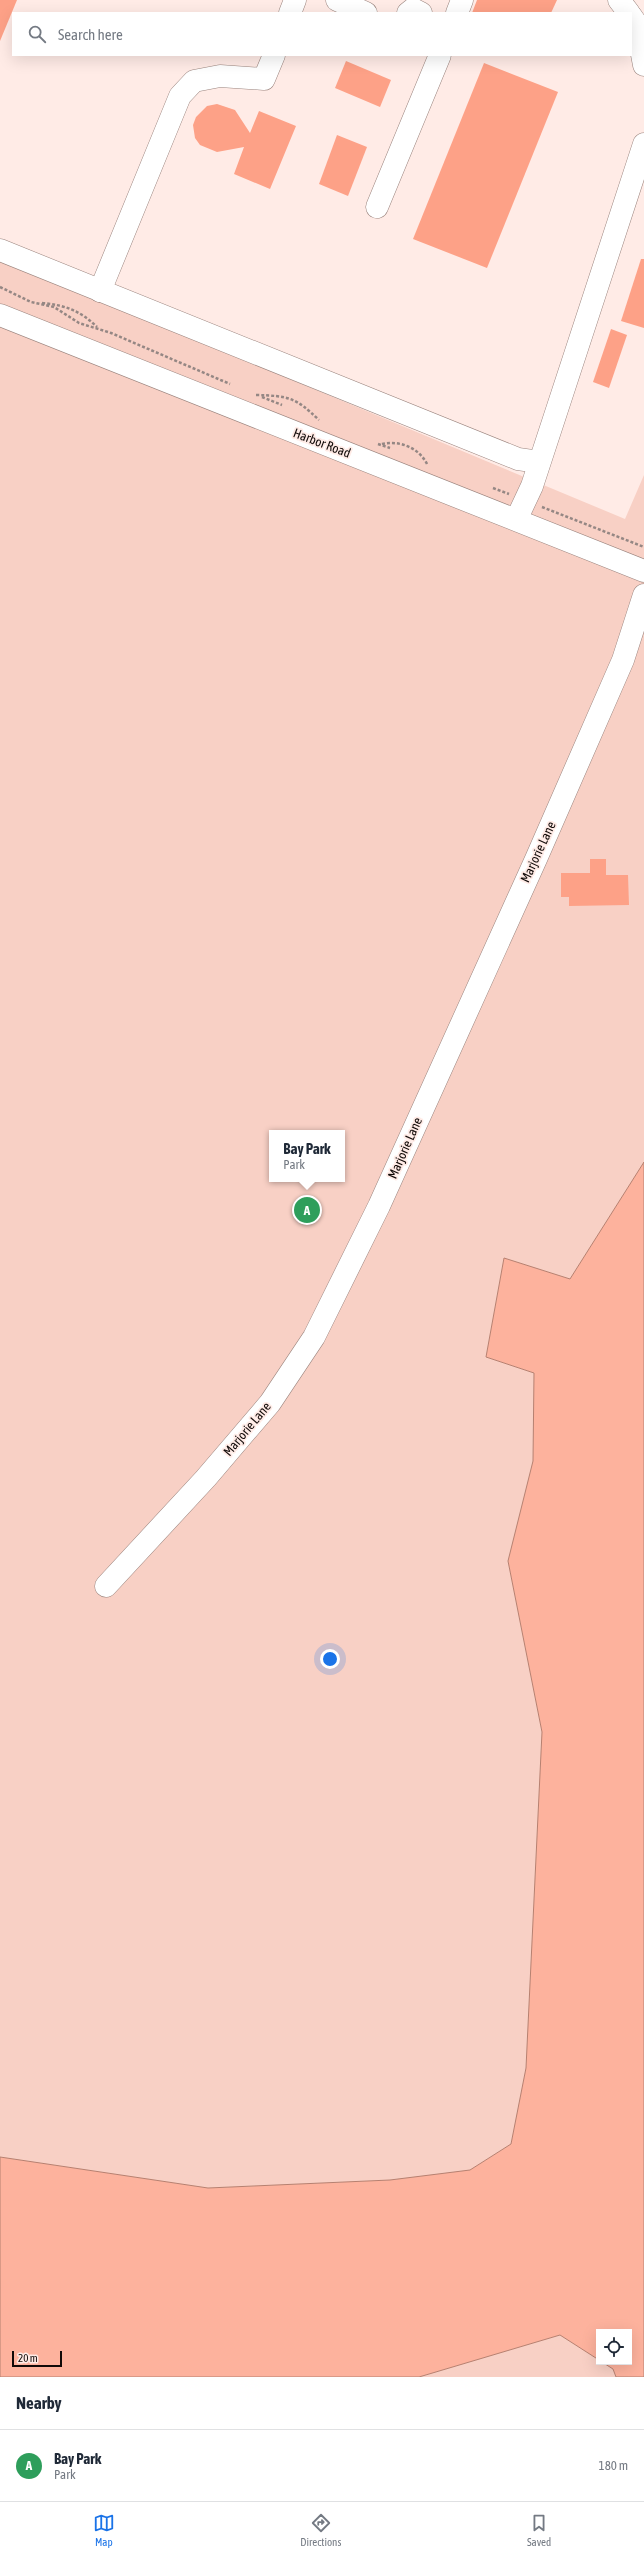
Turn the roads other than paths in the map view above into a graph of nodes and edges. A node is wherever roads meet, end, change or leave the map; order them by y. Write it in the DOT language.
graph roads {
  1 [pos="295,0"];
  2 [pos="337,0"];
  3 [pos="462,0"];
  4 [pos="619,0"];
  5 [pos="290,12"];
  6 [pos="364,12"];
  7 [pos="457,12"];
  8 [pos="628,12"];
  9 [pos="632,17"];
  10 [pos="274,56"];
  11 [pos="440,56"];
  12 [pos="644,65"];
  13 [pos="644,144"];
  14 [pos="378,207"];
  15 [pos="0,250"];
  16 [pos="100,291"];
  17 [pos="0,314"];
  18 [pos="539,462"];
  19 [pos="517,518"];
  20 [pos="644,571"];
  21 [pos="644,595"];
  22 [pos="644,627"];
  23 [pos="623,660"];
  24 [pos="106,1586"];
  1 -- 5 [label="street"];
  2 -- 6 [label="street"];
  3 -- 7 [label="street"];
  4 -- 8 [label="street"];
  9 -- 12 [label="street"];
  10 -- 16 [label="street"];
  11 -- 14 [label="street"];
  13 -- 18 [label="street"];
  15 -- 16 [label="street"];
  16 -- 18 [label="street"];
  17 -- 19 [label="street, Harbor Road"];
  18 -- 19 [label="street"];
  19 -- 20 [label="street, Harbor Road"];
  21 -- 23 [label="street, Marjorie Lane"];
  22 -- 23 [label="street, Marjorie Lane"];
  23 -- 24 [label="street, Marjorie Lane"];
}
